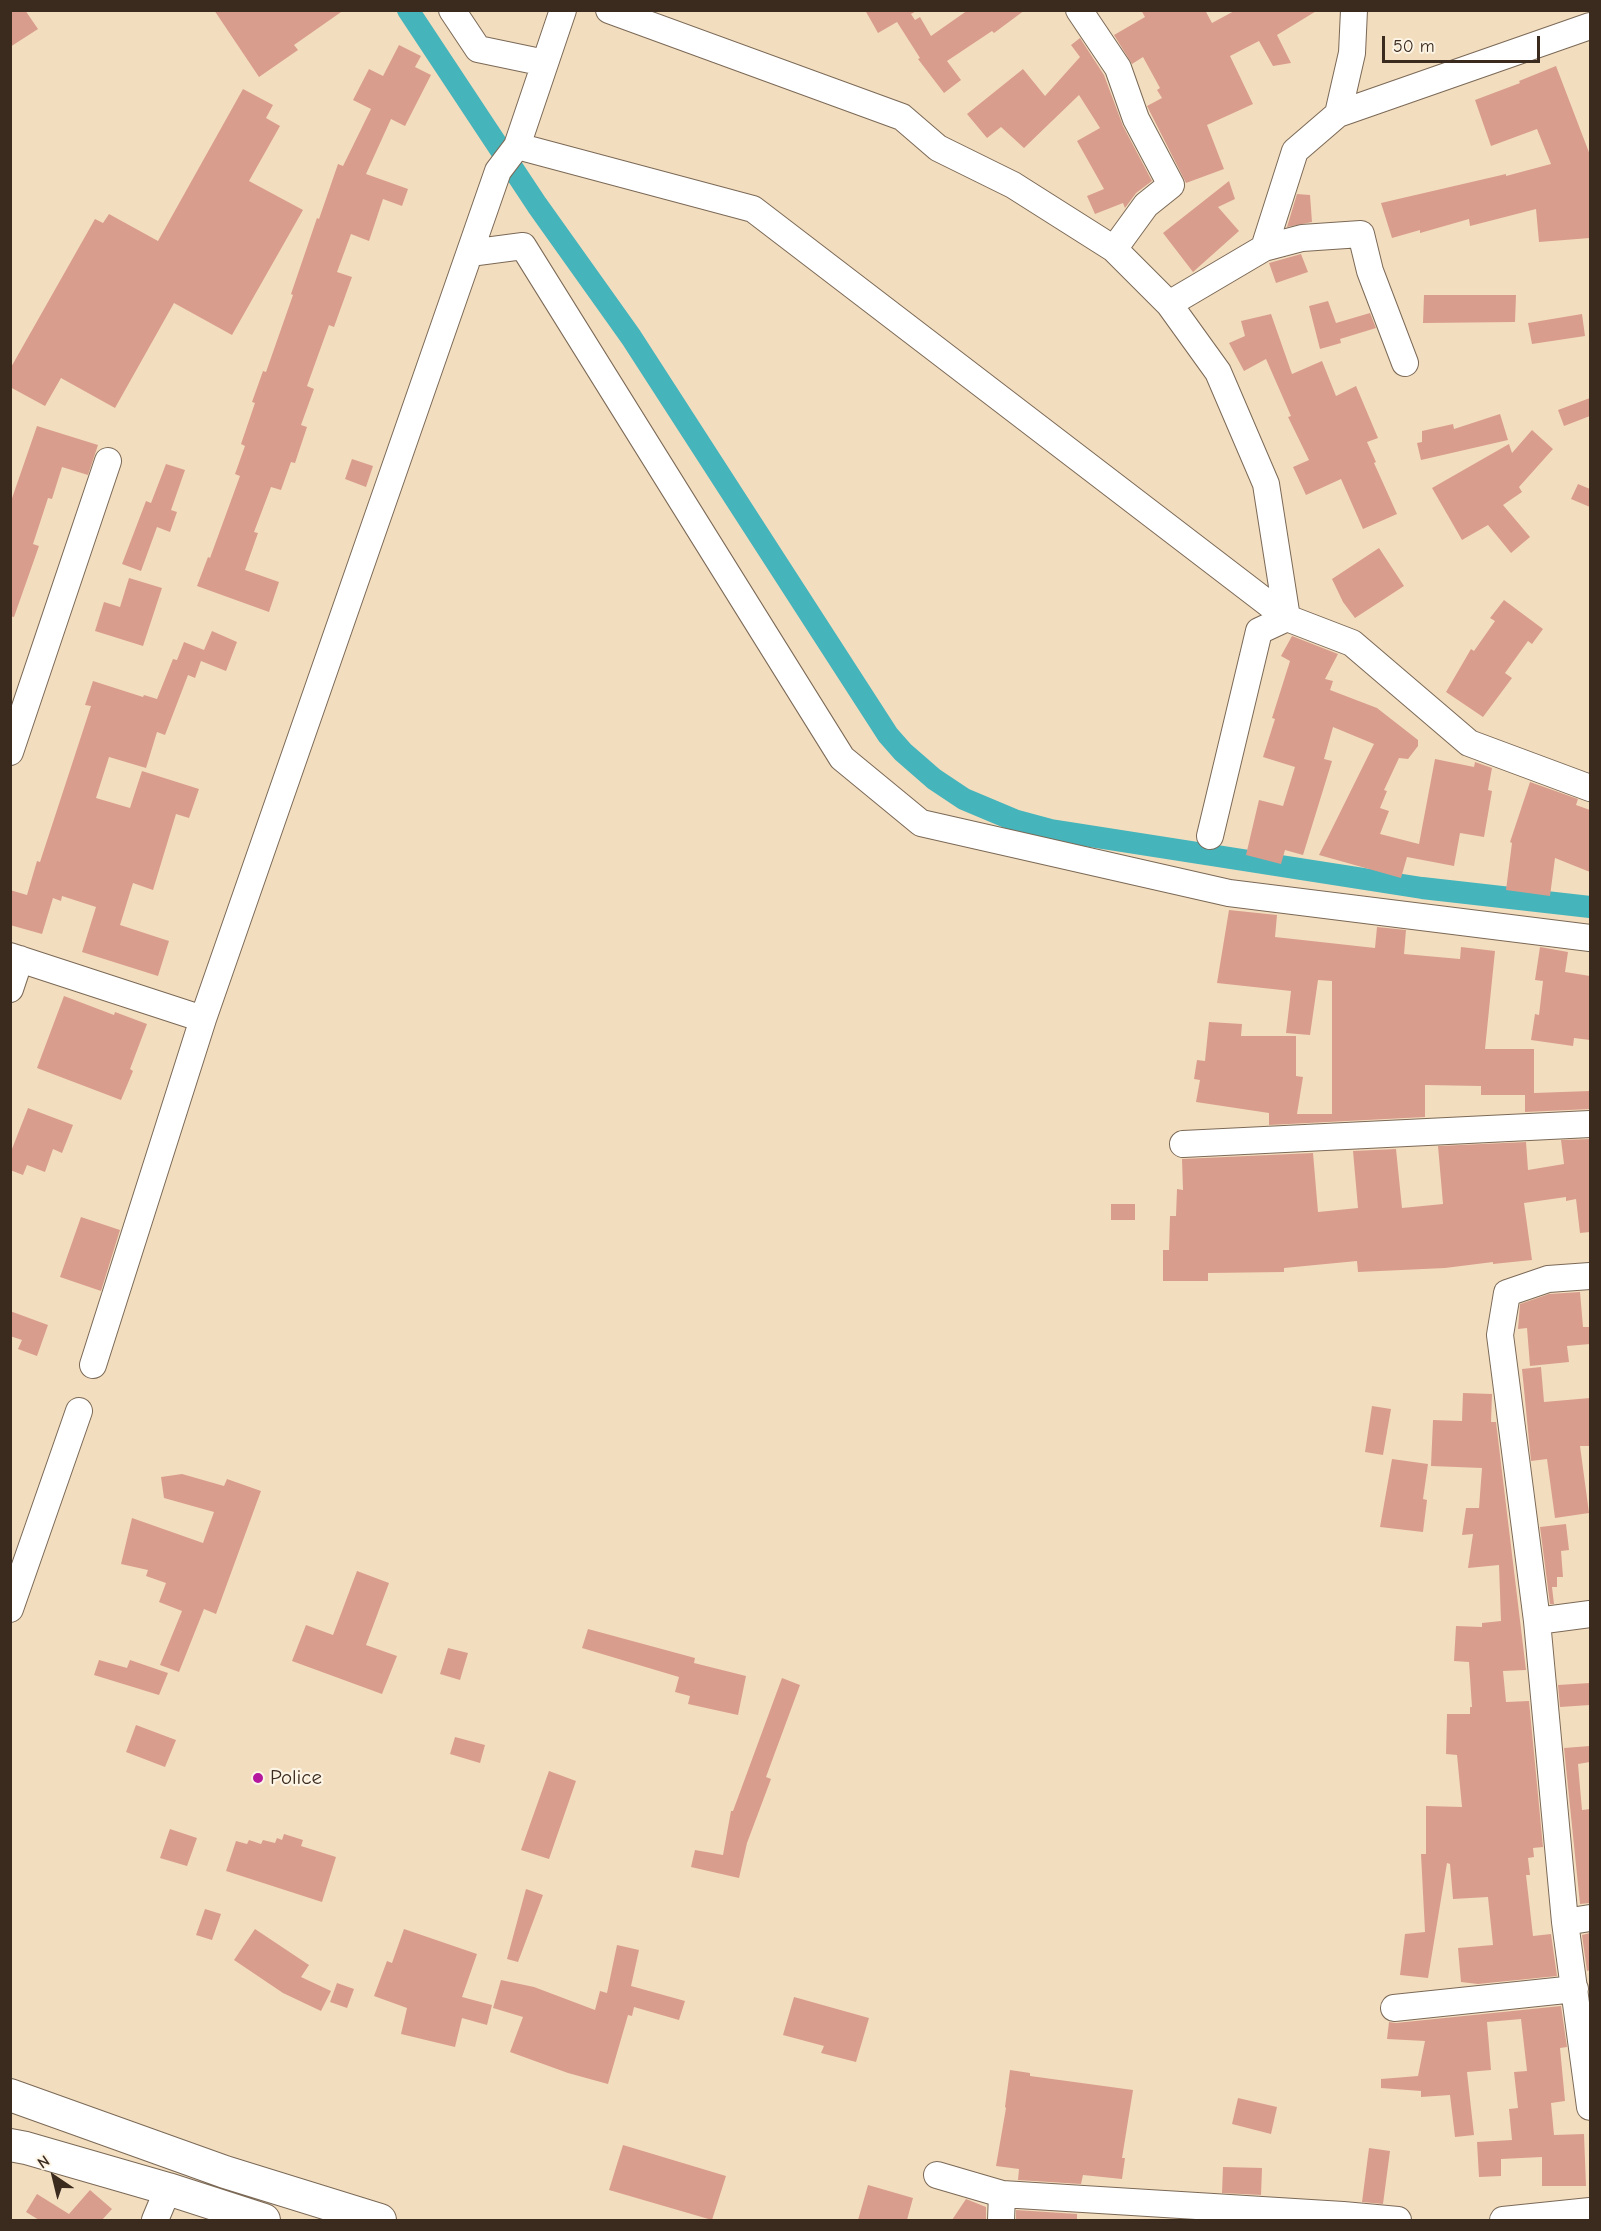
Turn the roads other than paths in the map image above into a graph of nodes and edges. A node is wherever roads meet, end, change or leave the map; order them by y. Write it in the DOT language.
graph roads {
  1 [pos="452,10"];
  2 [pos="562,10"];
  3 [pos="609,10"];
  4 [pos="1078,10"];
  5 [pos="1354,10"];
  6 [pos="1590,26"];
  7 [pos="545,63"];
  8 [pos="1338,114"];
  9 [pos="517,146"];
  10 [pos="1264,248"];
  11 [pos="1114,249"];
  12 [pos="470,253"];
  13 [pos="1169,304"];
  14 [pos="1406,363"];
  15 [pos="108,461"];
  16 [pos="1287,618"];
  17 [pos="10,752"];
  18 [pos="1590,788"];
  19 [pos="1210,836"];
  20 [pos="1590,938"];
  21 [pos="15,958"];
  22 [pos="10,989"];
  23 [pos="203,1019"];
  24 [pos="1590,1125"];
  25 [pos="1183,1144"];
  26 [pos="1590,1276"];
  27 [pos="93,1365"];
  28 [pos="79,1411"];
  29 [pos="10,1609"];
  30 [pos="1590,1614"];
  31 [pos="1537,1621"];
  32 [pos="1578,1920"];
  33 [pos="1575,1989"];
  34 [pos="1394,2008"];
  35 [pos="1590,2090"];
  36 [pos="10,2095"];
  37 [pos="10,2145"];
  38 [pos="937,2175"];
  39 [pos="168,2189"];
  40 [pos="1002,2194"];
  41 [pos="1590,2211"];
  42 [pos="155,2220"];
  43 [pos="264,2220"];
  44 [pos="380,2220"];
  45 [pos="1000,2220"];
  46 [pos="1398,2220"];
  47 [pos="1503,2220"];
  1 -- 7 [label="street"];
  2 -- 7 [label="street"];
  3 -- 11 [label="street"];
  4 -- 11 [label="street"];
  5 -- 8 [label="street"];
  6 -- 8 [label="street"];
  7 -- 9 [label="street"];
  8 -- 10 [label="street"];
  9 -- 12 [label="street"];
  9 -- 16 [label="street"];
  10 -- 13 [label="street"];
  10 -- 14 [label="street"];
  11 -- 13 [label="street"];
  12 -- 20 [label="street"];
  12 -- 23 [label="street"];
  13 -- 16 [label="street"];
  15 -- 17 [label="street"];
  16 -- 18 [label="street"];
  16 -- 19 [label="street"];
  21 -- 22 [label="street"];
  21 -- 23 [label="street"];
  23 -- 27 [label="street"];
  24 -- 25 [label="street"];
  26 -- 31 [label="street"];
  28 -- 29 [label="street"];
  30 -- 31 [label="street"];
  31 -- 32 [label="street"];
  32 -- 33 [label="street"];
  33 -- 34 [label="street"];
  33 -- 35 [label="street"];
  36 -- 44 [label="main road"];
  37 -- 39 [label="main road"];
  38 -- 40 [label="street"];
  39 -- 42 [label="street"];
  39 -- 43 [label="main road"];
  40 -- 45 [label="street"];
  40 -- 46 [label="street"];
  41 -- 47 [label="street"];
}
